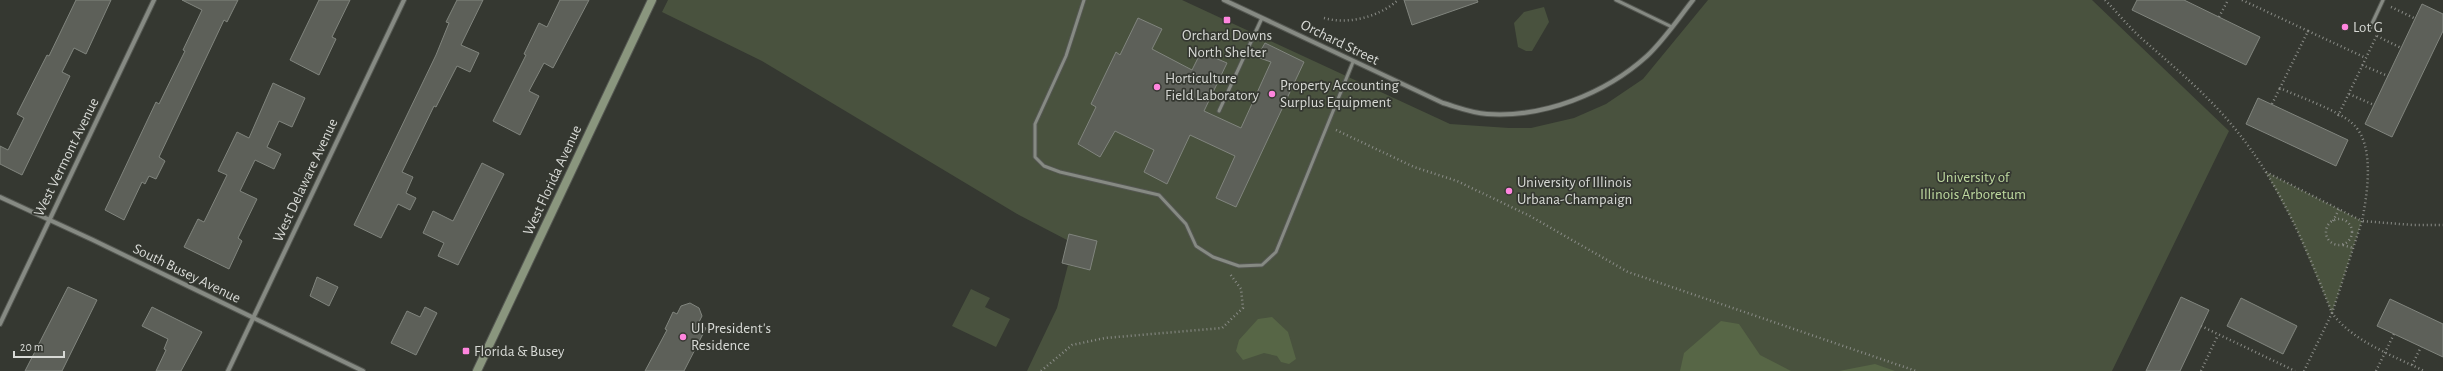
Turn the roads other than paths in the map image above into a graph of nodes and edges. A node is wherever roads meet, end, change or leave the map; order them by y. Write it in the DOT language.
graph roads {
  1 [pos="154,0"];
  2 [pos="404,0"];
  3 [pos="652,0"];
  4 [pos="1084,0"];
  5 [pos="1224,0"];
  6 [pos="1616,0"];
  7 [pos="1693,0"];
  8 [pos="2383,0"];
  9 [pos="1262,18"];
  10 [pos="1672,27"];
  11 [pos="2370,28"];
  12 [pos="1353,62"];
  13 [pos="1219,111"];
  14 [pos="0,197"];
  15 [pos="49,220"];
  16 [pos="252,319"];
  17 [pos="0,324"];
  18 [pos="228,371"];
  19 [pos="363,371"];
  20 [pos="477,371"];
  1 -- 15 [label="street, West Vermont Avenue"];
  2 -- 16 [label="street, West Delaware Avenue"];
  3 -- 20 [label="main road, West Florida Avenue"];
  4 -- 12 [label="lane"];
  5 -- 9 [label="street, Orchard Street"];
  6 -- 10 [label="lane"];
  7 -- 10 [label="street, Orchard Street"];
  8 -- 11 [label="lane"];
  9 -- 12 [label="street, Orchard Street"];
  9 -- 13 [label="lane"];
  10 -- 12 [label="street, Orchard Street"];
  14 -- 15 [label="street, South Busey Avenue"];
  15 -- 16 [label="street, South Busey Avenue"];
  15 -- 17 [label="street, West Vermont Avenue"];
  16 -- 18 [label="street, West Delaware Avenue"];
  16 -- 19 [label="street, South Busey Avenue"];
}
